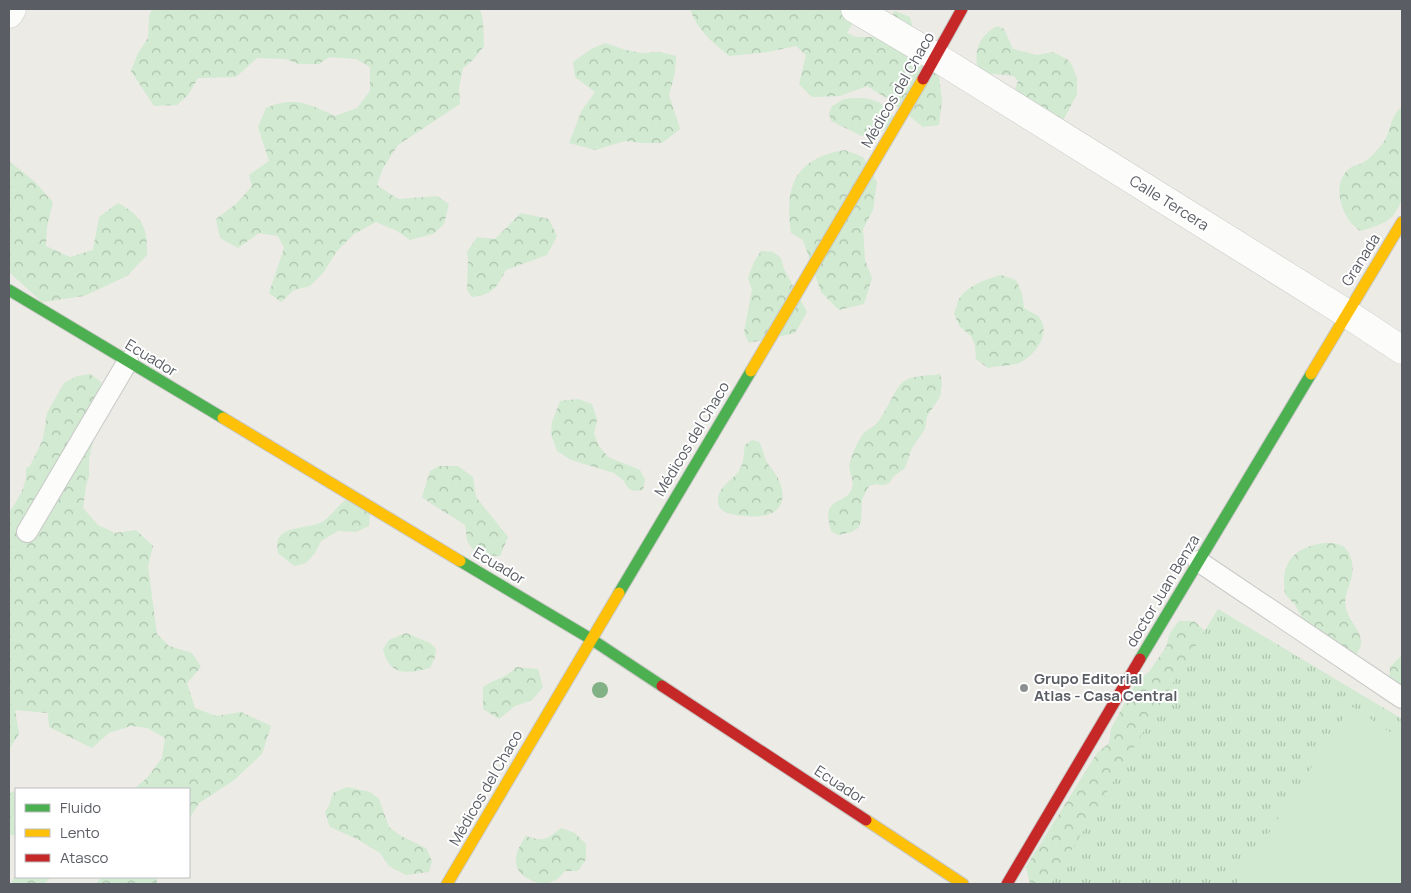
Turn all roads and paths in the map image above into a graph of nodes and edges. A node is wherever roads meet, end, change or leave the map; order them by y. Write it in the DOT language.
graph roads {
  1 [pos="12,9"];
  2 [pos="855,9"];
  3 [pos="962,9"];
  4 [pos="9,14"];
  5 [pos="936,57"];
  6 [pos="1402,222"];
  7 [pos="9,290"];
  8 [pos="1346,313"];
  9 [pos="1402,350"];
  10 [pos="128,361"];
  11 [pos="27,532"];
  12 [pos="1198,561"];
  13 [pos="591,639"];
  14 [pos="1402,698"];
  15 [pos="447,884"];
  16 [pos="963,884"];
  17 [pos="1007,884"];
  1 -- 4 [label="street"];
  2 -- 5 [label="street, Calle Tercera"];
  3 -- 5 [label="street, Médicos del Chaco"];
  5 -- 8 [label="street, Calle Tercera"];
  5 -- 13 [label="street, Médicos del Chaco"];
  6 -- 8 [label="street, Granada"];
  7 -- 10 [label="street, Ecuador"];
  8 -- 9 [label="street, Calle Tercera"];
  8 -- 12 [label="street, doctor Juan Benza"];
  10 -- 11 [label="lane"];
  10 -- 13 [label="street, Ecuador"];
  12 -- 14 [label="lane"];
  12 -- 17 [label="street, doctor Juan Benza"];
  13 -- 15 [label="street, Médicos del Chaco"];
  13 -- 16 [label="street, Ecuador"];
}
